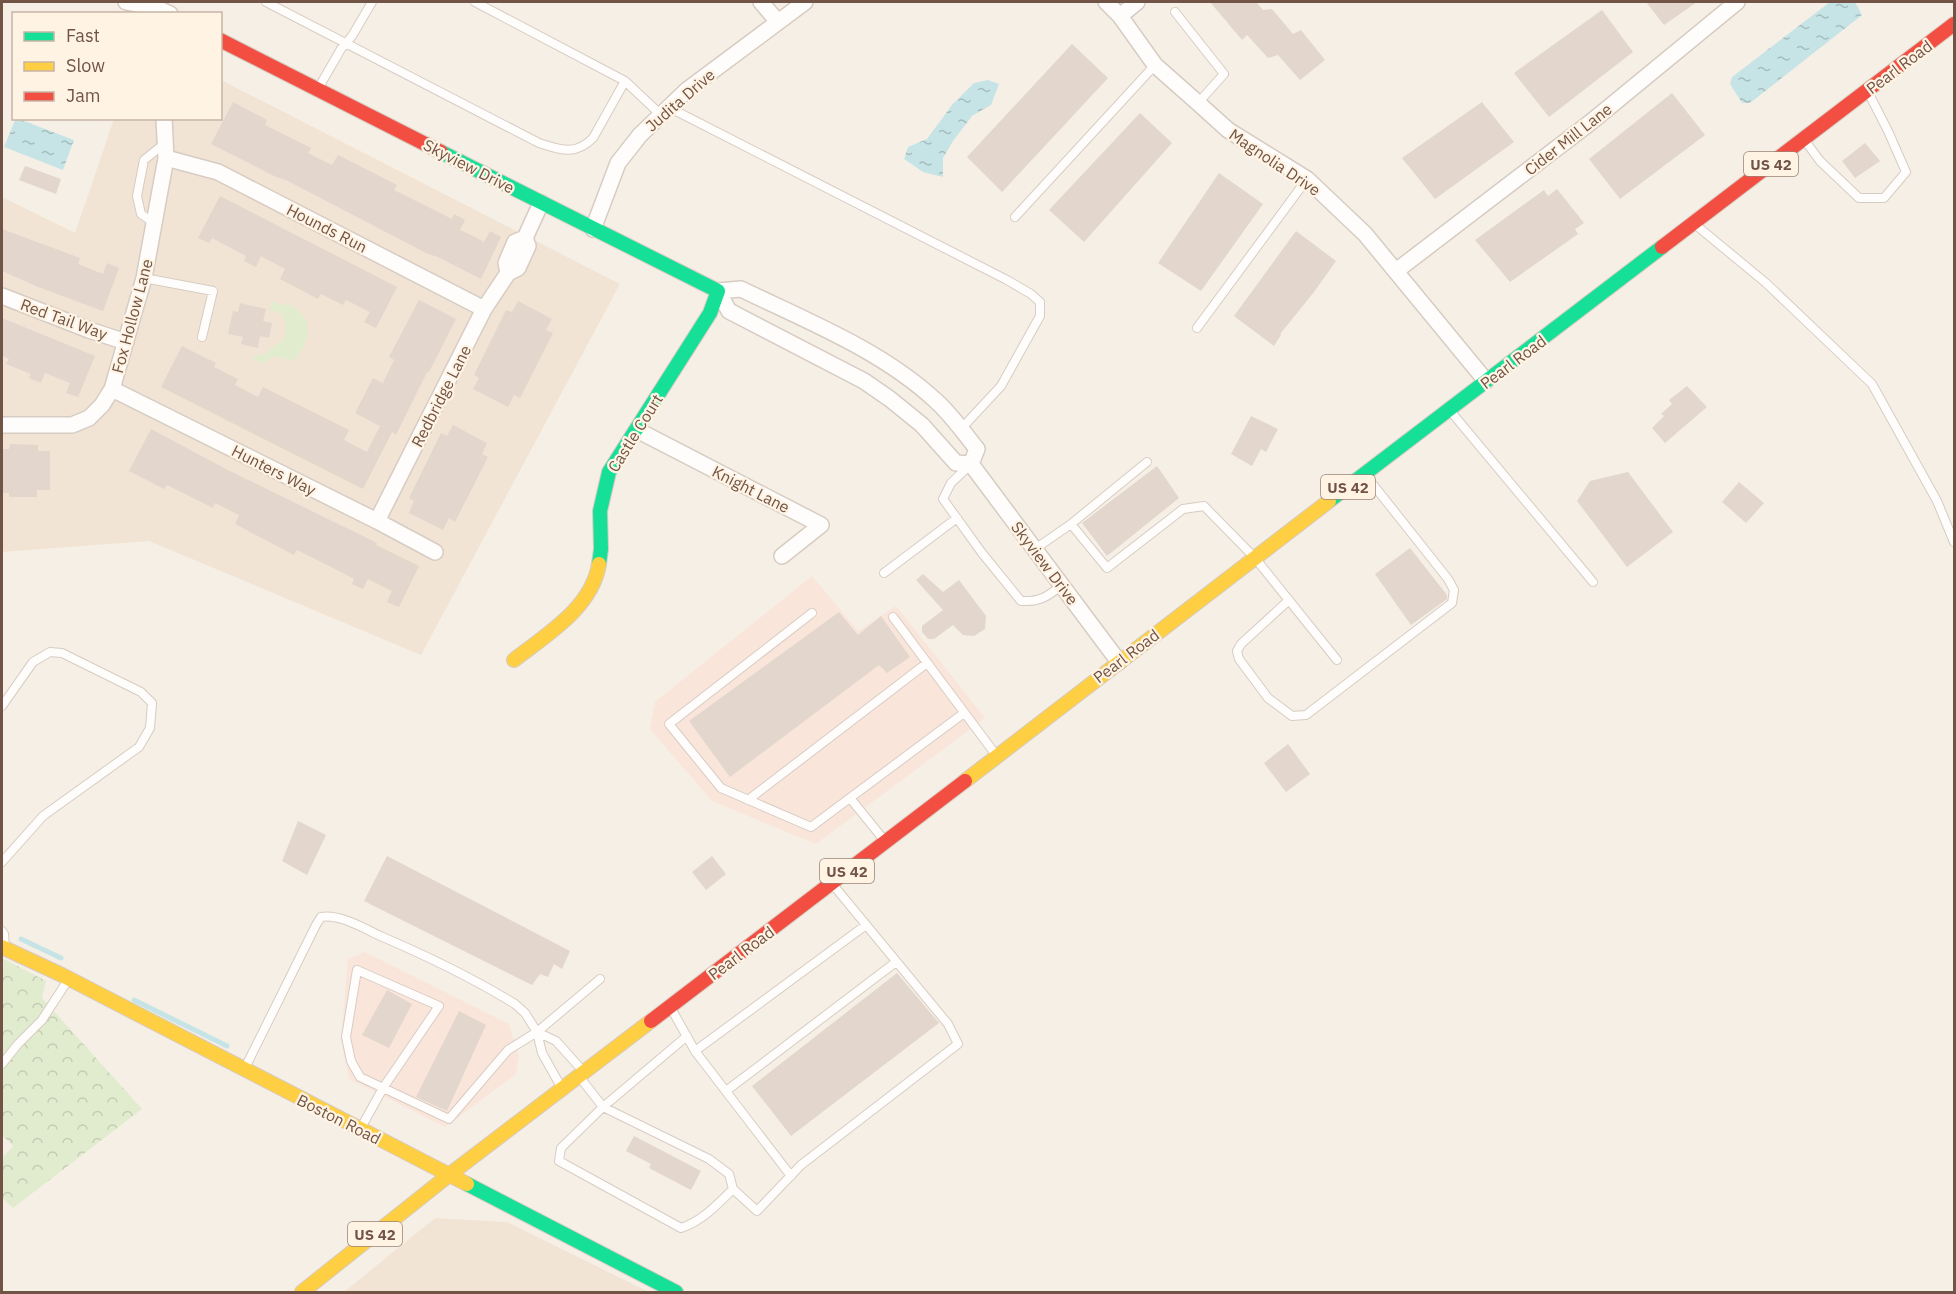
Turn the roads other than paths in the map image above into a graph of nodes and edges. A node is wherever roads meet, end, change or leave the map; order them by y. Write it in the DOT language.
graph roads {
  1 [pos="126,2"];
  2 [pos="266,2"];
  3 [pos="372,2"];
  4 [pos="475,2"];
  5 [pos="761,2"];
  6 [pos="805,2"];
  7 [pos="1107,2"];
  8 [pos="1137,2"];
  9 [pos="1737,2"];
  10 [pos="166,12"];
  11 [pos="1175,12"];
  12 [pos="1120,16"];
  13 [pos="778,22"];
  14 [pos="1954,24"];
  15 [pos="222,41"];
  16 [pos="346,43"];
  17 [pos="1155,65"];
  18 [pos="625,81"];
  19 [pos="318,90"];
  20 [pos="1867,91"];
  21 [pos="1198,103"];
  22 [pos="664,110"];
  23 [pos="164,120"];
  24 [pos="1804,139"];
  25 [pos="165,151"];
  26 [pos="1307,179"];
  27 [pos="541,203"];
  28 [pos="1015,217"];
  29 [pos="154,223"];
  30 [pos="1694,223"];
  31 [pos="593,229"];
  32 [pos="1396,271"];
  33 [pos="144,278"];
  34 [pos="718,291"];
  35 [pos="2,296"];
  36 [pos="484,309"];
  37 [pos="1197,328"];
  38 [pos="202,337"];
  39 [pos="126,342"];
  40 [pos="1486,381"];
  41 [pos="112,389"];
  42 [pos="1449,410"];
  43 [pos="2,425"];
  44 [pos="961,429"];
  45 [pos="637,430"];
  46 [pos="1147,462"];
  47 [pos="971,464"];
  48 [pos="1365,474"];
  49 [pos="957,518"];
  50 [pos="377,521"];
  51 [pos="1071,524"];
  52 [pos="1954,542"];
  53 [pos="1035,549"];
  54 [pos="435,552"];
  55 [pos="782,556"];
  56 [pos="1255,558"];
  57 [pos="884,573"];
  58 [pos="1593,582"];
  59 [pos="1062,585"];
  60 [pos="1289,600"];
  61 [pos="812,613"];
  62 [pos="893,617"];
  63 [pos="514,660"];
  64 [pos="1337,660"];
  65 [pos="1119,662"];
  66 [pos="927,663"];
  67 [pos="2,706"];
  68 [pos="964,713"];
  69 [pos="996,756"];
  70 [pos="850,798"];
  71 [pos="748,800"];
  72 [pos="885,842"];
  73 [pos="2,862"];
  74 [pos="832,884"];
  75 [pos="866,925"];
  76 [pos="2,931"];
  77 [pos="3,948"];
  78 [pos="897,962"];
  79 [pos="69,979"];
  80 [pos="600,980"];
  81 [pos="670,1007"];
  82 [pos="537,1032"];
  83 [pos="687,1036"];
  84 [pos="695,1051"];
  85 [pos="2,1064"];
  86 [pos="244,1070"];
  87 [pos="582,1074"];
  88 [pos="383,1088"];
  89 [pos="563,1089"];
  90 [pos="726,1091"];
  91 [pos="603,1107"];
  92 [pos="360,1130"];
  93 [pos="449,1175"];
  94 [pos="791,1176"];
  95 [pos="733,1189"];
  96 [pos="302,1293"];
  97 [pos="676,1293"];
  1 -- 10 [label="street"];
  2 -- 16 [label="lane"];
  3 -- 16 [label="lane"];
  4 -- 18 [label="lane"];
  5 -- 13 [label="street"];
  6 -- 13 [label="street, Judita Drive"];
  7 -- 12 [label="street, Magnolia Drive"];
  8 -- 12 [label="street"];
  9 -- 32 [label="street, Cider Mill Lane"];
  11 -- 21 [label="lane"];
  12 -- 17 [label="street, Magnolia Drive"];
  13 -- 22 [label="street, Judita Drive"];
  14 -- 20 [label="main road, Pearl Road / US 42"];
  15 -- 19 [label="main road, Skyview Drive"];
  16 -- 18 [label="lane"];
  16 -- 19 [label="lane"];
  17 -- 21 [label="street, Magnolia Drive"];
  17 -- 28 [label="lane"];
  18 -- 22 [label="lane"];
  19 -- 27 [label="main road, Skyview Drive"];
  20 -- 24 [label="main road, Pearl Road / US 42"];
  20 -- 24 [label="lane"];
  21 -- 26 [label="street, Magnolia Drive"];
  22 -- 31 [label="street, Judita Drive"];
  22 -- 44 [label="lane"];
  23 -- 25 [label="street, Fox Hollow Lane"];
  24 -- 30 [label="main road, Pearl Road / US 42"];
  25 -- 29 [label="street, Fox Hollow Lane"];
  25 -- 29 [label="lane"];
  25 -- 36 [label="street, Hounds Run"];
  26 -- 32 [label="street, Magnolia Drive"];
  26 -- 37 [label="lane"];
  27 -- 31 [label="main road, Skyview Drive"];
  27 -- 36 [label="street, Redbridge Lane"];
  29 -- 33 [label="street, Fox Hollow Lane"];
  30 -- 40 [label="main road, Pearl Road / US 42"];
  30 -- 52 [label="lane"];
  31 -- 34 [label="main road, Skyview Drive"];
  32 -- 40 [label="street, Magnolia Drive"];
  33 -- 38 [label="lane"];
  33 -- 39 [label="street, Fox Hollow Lane"];
  34 -- 44 [label="street, Skyview Drive"];
  34 -- 45 [label="main road, Castle Court"];
  34 -- 47 [label="street, Skyview Drive"];
  35 -- 39 [label="street, Red Tail Way"];
  36 -- 50 [label="street, Redbridge Lane"];
  39 -- 41 [label="street, Fox Hollow Lane"];
  40 -- 42 [label="main road, Pearl Road / US 42"];
  41 -- 43 [label="street, Fox Hollow Lane"];
  41 -- 50 [label="street, Hunters Way"];
  42 -- 48 [label="main road, Pearl Road / US 42"];
  42 -- 58 [label="lane"];
  44 -- 47 [label="street, Skyview Drive"];
  45 -- 55 [label="street, Knight Lane"];
  45 -- 63 [label="main road, Castle Court"];
  46 -- 51 [label="lane"];
  47 -- 49 [label="lane"];
  47 -- 53 [label="street, Skyview Drive"];
  48 -- 56 [label="main road, Pearl Road / US 42"];
  48 -- 60 [label="lane"];
  49 -- 57 [label="lane"];
  49 -- 59 [label="lane"];
  50 -- 54 [label="street, Hunters Way"];
  51 -- 53 [label="lane"];
  51 -- 56 [label="lane"];
  53 -- 59 [label="street, Skyview Drive"];
  56 -- 60 [label="lane"];
  56 -- 65 [label="main road, Pearl Road / US 42"];
  59 -- 65 [label="street, Skyview Drive"];
  60 -- 64 [label="lane"];
  61 -- 71 [label="lane"];
  62 -- 66 [label="lane"];
  65 -- 69 [label="main road, Pearl Road / US 42"];
  66 -- 68 [label="lane"];
  66 -- 71 [label="lane"];
  67 -- 73 [label="lane"];
  68 -- 69 [label="lane"];
  68 -- 70 [label="lane"];
  69 -- 72 [label="main road, Pearl Road / US 42"];
  70 -- 71 [label="lane"];
  70 -- 72 [label="lane"];
  72 -- 74 [label="main road, Pearl Road / US 42"];
  74 -- 75 [label="lane"];
  74 -- 81 [label="main road, Pearl Road / US 42"];
  75 -- 78 [label="lane"];
  75 -- 84 [label="lane"];
  76 -- 77 [label="lane"];
  77 -- 79 [label="main road, Boston Road"];
  78 -- 90 [label="lane"];
  78 -- 94 [label="lane"];
  79 -- 85 [label="lane"];
  79 -- 86 [label="main road, Boston Road"];
  80 -- 82 [label="lane"];
  81 -- 83 [label="lane"];
  81 -- 87 [label="main road, Pearl Road / US 42"];
  82 -- 86 [label="lane"];
  82 -- 87 [label="lane"];
  82 -- 88 [label="lane"];
  82 -- 89 [label="lane"];
  83 -- 84 [label="lane"];
  83 -- 91 [label="lane"];
  84 -- 90 [label="lane"];
  86 -- 92 [label="main road, Boston Road"];
  87 -- 89 [label="main road, Pearl Road / US 42"];
  87 -- 91 [label="lane"];
  88 -- 88 [label="lane"];
  88 -- 92 [label="lane"];
  89 -- 93 [label="main road, Pearl Road / US 42"];
  90 -- 94 [label="lane"];
  91 -- 95 [label="lane"];
  91 -- 95 [label="lane"];
  92 -- 93 [label="main road, Boston Road"];
  93 -- 96 [label="main road, Pearl Road / US 42"];
  93 -- 97 [label="main road, Boston Road"];
  94 -- 95 [label="lane"];
}
